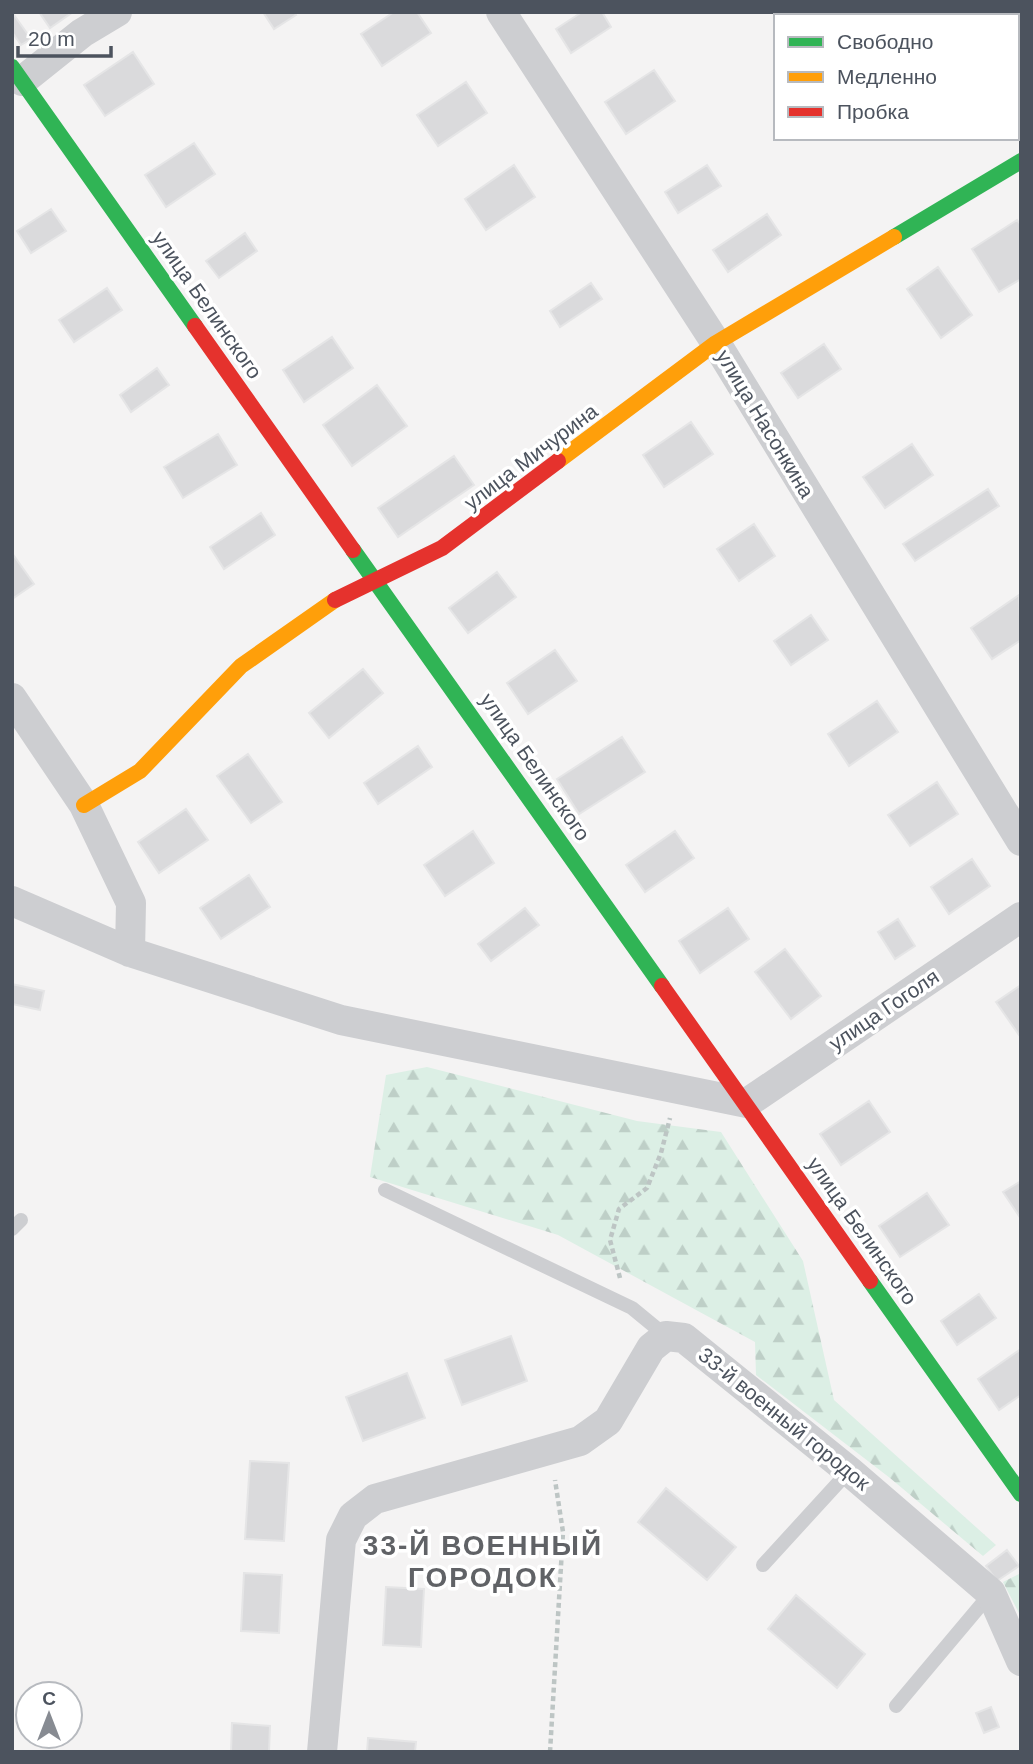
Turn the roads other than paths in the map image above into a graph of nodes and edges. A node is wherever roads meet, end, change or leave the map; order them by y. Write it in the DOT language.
graph roads {
  1 [pos="117,12"];
  2 [pos="501,12"];
  3 [pos="17,74"];
  4 [pos="1021,161"];
  5 [pos="716,343"];
  6 [pos="377,580"];
  7 [pos="12,698"];
  8 [pos="84,805"];
  9 [pos="1021,841"];
  10 [pos="12,901"];
  11 [pos="1021,917"];
  12 [pos="130,953"];
  13 [pos="747,1103"];
  14 [pos="386,1190"];
  15 [pos="666,1336"];
  16 [pos="849,1471"];
  17 [pos="1021,1494"];
  18 [pos="763,1565"];
  19 [pos="991,1593"];
  20 [pos="1021,1661"];
  21 [pos="896,1706"];
  22 [pos="322,1752"];
  1 -- 3 [label="street"];
  2 -- 5 [label="street, улица Насонкина"];
  3 -- 6 [label="street, улица Белинского"];
  4 -- 5 [label="street, улица Мичурина"];
  5 -- 6 [label="street, улица Мичурина"];
  5 -- 9 [label="street, улица Насонкина"];
  6 -- 8 [label="street, улица Мичурина"];
  6 -- 13 [label="street, улица Белинского"];
  7 -- 8 [label="street"];
  8 -- 12 [label="street"];
  10 -- 12 [label="street"];
  11 -- 13 [label="street, улица Гоголя"];
  12 -- 13 [label="street"];
  13 -- 17 [label="street, улица Белинского"];
  14 -- 15 [label="lane"];
  15 -- 16 [label="street, 33-й военный городок"];
  15 -- 22 [label="street"];
  16 -- 18 [label="lane"];
  16 -- 19 [label="street, 33-й военный городок"];
  19 -- 20 [label="street, 33-й военный городок"];
  19 -- 21 [label="lane"];
}
